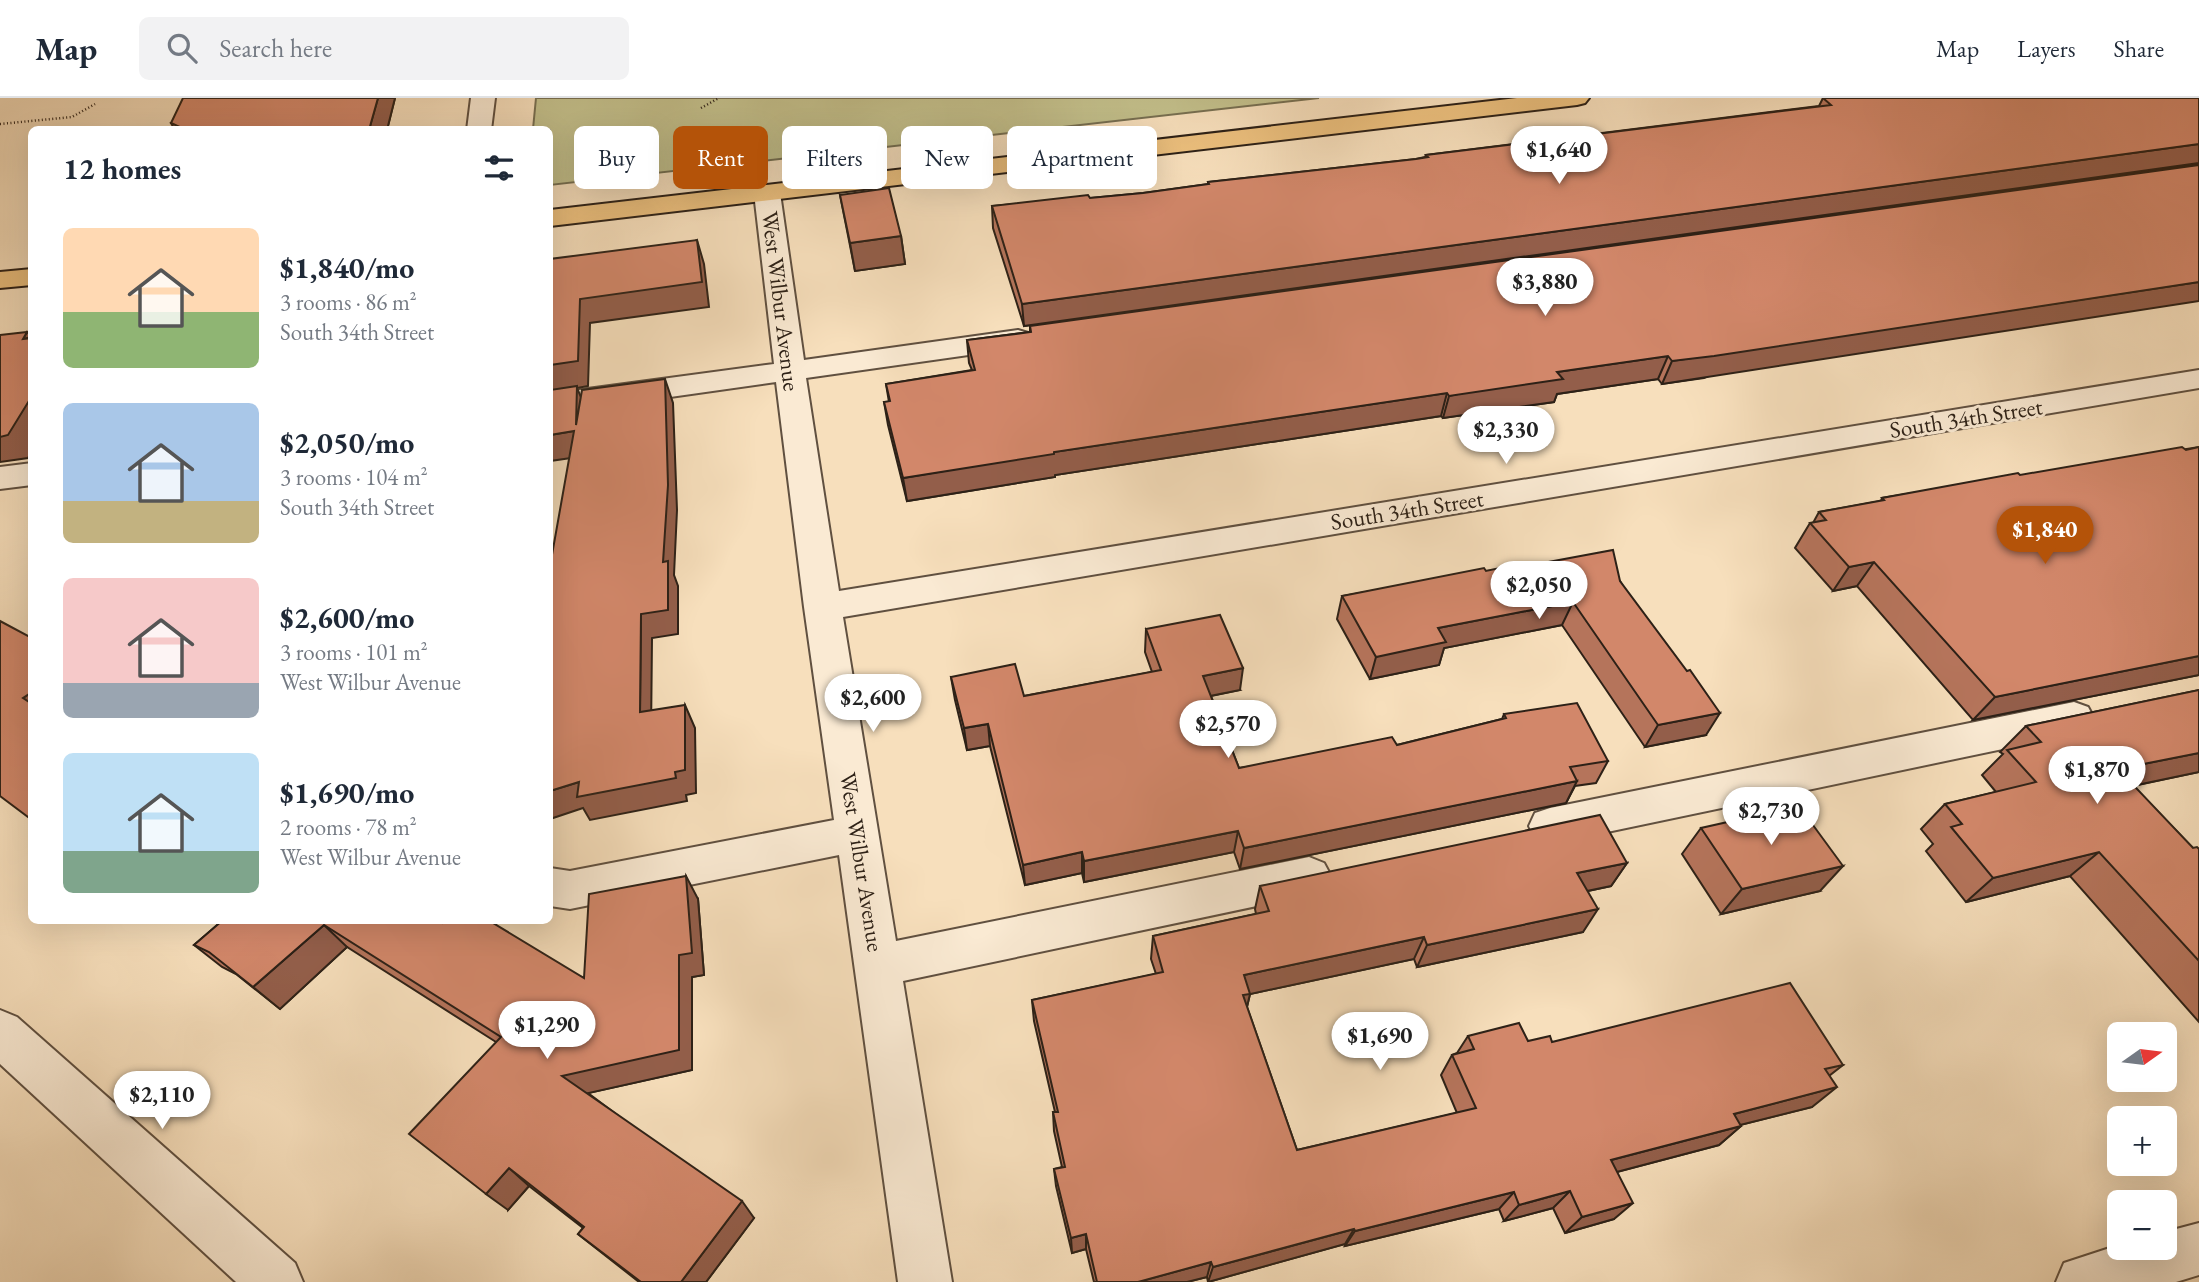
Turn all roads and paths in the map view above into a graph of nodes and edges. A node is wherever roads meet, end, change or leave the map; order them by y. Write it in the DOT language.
graph roads {
  1 [pos="483,98"];
  2 [pos="719,98"];
  3 [pos="1577,98"];
  4 [pos="95,104"];
  5 [pos="1487,104"];
  6 [pos="701,108"];
  7 [pos="0,124"];
  8 [pos="480,126"];
  9 [pos="767,193"];
  10 [pos="553,218"];
  11 [pos="28,278"];
  12 [pos="0,281"];
  13 [pos="1037,336"];
  14 [pos="790,371"];
  15 [pos="2199,379"];
  16 [pos="553,404"];
  17 [pos="28,474"];
  18 [pos="0,478"];
  19 [pos="822,607"];
  20 [pos="2117,709"];
  21 [pos="858,833"];
  22 [pos="1518,833"];
  23 [pos="1341,870"];
  24 [pos="553,887"];
  25 [pos="878,965"];
  26 [pos="0,1033"];
  27 [pos="2199,1249"];
  28 [pos="276,1282"];
  29 [pos="925,1282"];
  30 [pos="2083,1282"];
  1 -- 8 [label="street"];
  2 -- 6 [label="path"];
  3 -- 5 [label="main road"];
  4 -- 7 [label="path"];
  5 -- 9 [label="main road"];
  9 -- 10 [label="main road"];
  9 -- 14 [label="street, West Wilbur Avenue"];
  11 -- 12 [label="main road"];
  13 -- 14 [label="street"];
  14 -- 16 [label="street"];
  14 -- 19 [label="street, West Wilbur Avenue"];
  15 -- 19 [label="street, South 34th Street"];
  17 -- 18 [label="street"];
  19 -- 21 [label="street, West Wilbur Avenue"];
  20 -- 22 [label="street"];
  21 -- 24 [label="street"];
  21 -- 25 [label="street, West Wilbur Avenue"];
  23 -- 25 [label="street"];
  25 -- 29 [label="street, West Wilbur Avenue"];
  26 -- 28 [label="street"];
  27 -- 30 [label="street"];
}
